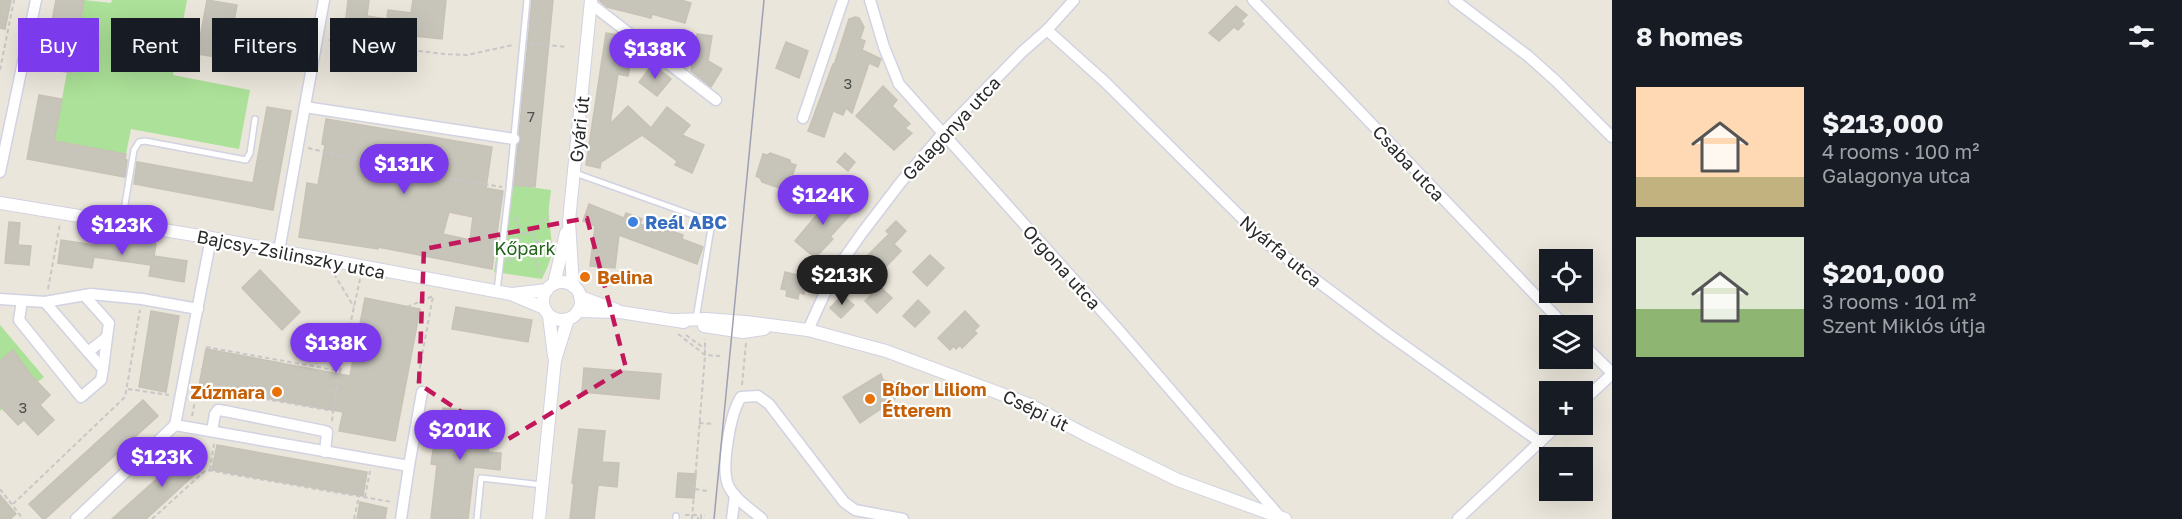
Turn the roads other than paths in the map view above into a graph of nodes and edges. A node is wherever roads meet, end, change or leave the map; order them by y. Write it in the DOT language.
graph roads {
  1 [pos="36,0"];
  2 [pos="324,0"];
  3 [pos="527,0"];
  4 [pos="843,0"];
  5 [pos="870,0"];
  6 [pos="1074,0"];
  7 [pos="1253,0"];
  8 [pos="1454,0"];
  9 [pos="591,2"];
  10 [pos="1047,30"];
  11 [pos="716,100"];
  12 [pos="305,107"];
  13 [pos="803,118"];
  14 [pos="255,119"];
  15 [pos="943,133"];
  16 [pos="1612,137"];
  17 [pos="514,139"];
  18 [pos="0,172"];
  19 [pos="575,173"];
  20 [pos="0,202"];
  21 [pos="570,221"];
  22 [pos="121,223"];
  23 [pos="211,238"];
  24 [pos="279,251"];
  25 [pos="548,284"];
  26 [pos="573,286"];
  27 [pos="497,292"];
  28 [pos="511,294"];
  29 [pos="84,296"];
  30 [pos="580,297"];
  31 [pos="0,299"];
  32 [pos="22,301"];
  33 [pos="45,302"];
  34 [pos="198,309"];
  35 [pos="546,312"];
  36 [pos="620,312"];
  37 [pos="573,315"];
  38 [pos="1554,315"];
  39 [pos="696,320"];
  40 [pos="677,327"];
  41 [pos="779,327"];
  42 [pos="808,330"];
  43 [pos="107,337"];
  44 [pos="88,352"];
  45 [pos="1593,354"];
  46 [pos="555,360"];
  47 [pos="102,369"];
  48 [pos="1612,374"];
  49 [pos="419,391"];
  50 [pos="1593,392"];
  51 [pos="175,425"];
  52 [pos="214,435"];
  53 [pos="1547,435"];
  54 [pos="1540,442"];
  55 [pos="326,452"];
  56 [pos="409,466"];
  57 [pos="542,485"];
  58 [pos="735,495"];
  59 [pos="1266,516"];
  60 [pos="1283,518"];
  61 [pos="76,519"];
  62 [pos="401,519"];
  63 [pos="477,519"];
  64 [pos="539,519"];
  65 [pos="732,519"];
  66 [pos="762,519"];
  67 [pos="903,519"];
  68 [pos="1458,519"];
  1 -- 18 [label="street"];
  2 -- 12 [label="street"];
  3 -- 17 [label="lane"];
  4 -- 13 [label="street"];
  5 -- 15 [label="street, Orgona utca"];
  6 -- 10 [label="street, Galagonya utca"];
  7 -- 38 [label="street, Csaba utca"];
  8 -- 16 [label="street"];
  9 -- 11 [label="street"];
  9 -- 19 [label="street, Gyári út"];
  10 -- 15 [label="street, Galagonya utca"];
  10 -- 54 [label="street, Nyárfa utca"];
  12 -- 17 [label="street"];
  12 -- 24 [label="street"];
  14 -- 22 [label="lane"];
  15 -- 42 [label="street, Galagonya utca"];
  15 -- 60 [label="street, Orgona utca"];
  17 -- 27 [label="lane"];
  19 -- 21 [label="street, Gyári út"];
  19 -- 39 [label="lane"];
  20 -- 22 [label="street, Bajcsy-Zsilinszky utca"];
  21 -- 25 [label="street, Gyári út"];
  21 -- 26 [label="street, Gyári út"];
  22 -- 23 [label="street, Bajcsy-Zsilinszky utca"];
  23 -- 24 [label="street, Bajcsy-Zsilinszky utca"];
  23 -- 34 [label="street"];
  24 -- 27 [label="street, Bajcsy-Zsilinszky utca"];
  25 -- 26 [label="street"];
  25 -- 28 [label="street, Bajcsy-Zsilinszky utca"];
  25 -- 35 [label="street"];
  26 -- 30 [label="street"];
  27 -- 28 [label="street, Bajcsy-Zsilinszky utca"];
  28 -- 35 [label="street, Bajcsy-Zsilinszky utca"];
  29 -- 33 [label="street"];
  29 -- 34 [label="street"];
  29 -- 43 [label="street"];
  30 -- 36 [label="street, Csépi út"];
  30 -- 37 [label="street"];
  31 -- 32 [label="street"];
  32 -- 33 [label="street"];
  32 -- 47 [label="street"];
  33 -- 44 [label="street"];
  34 -- 51 [label="street"];
  35 -- 37 [label="street"];
  35 -- 46 [label="street"];
  36 -- 37 [label="street, Csépi út"];
  36 -- 40 [label="street, Csépi út"];
  37 -- 46 [label="street"];
  39 -- 40 [label="street, Csépi út"];
  39 -- 41 [label="street, Csépi út"];
  40 -- 41 [label="street, Csépi út"];
  41 -- 42 [label="street, Csépi út"];
  42 -- 59 [label="street, Csépi út"];
  43 -- 44 [label="street"];
  43 -- 47 [label="street"];
  44 -- 47 [label="street"];
  45 -- 48 [label="street"];
  46 -- 57 [label="street"];
  48 -- 50 [label="street"];
  49 -- 56 [label="street"];
  51 -- 52 [label="street"];
  51 -- 61 [label="street"];
  52 -- 55 [label="street"];
  52 -- 55 [label="street"];
  53 -- 54 [label="street"];
  54 -- 68 [label="street"];
  55 -- 56 [label="street"];
  56 -- 62 [label="street"];
  57 -- 63 [label="lane"];
  57 -- 64 [label="street"];
  58 -- 65 [label="street"];
  58 -- 66 [label="street"];
  58 -- 67 [label="street"];
  59 -- 60 [label="street, Csépi út"];
}
